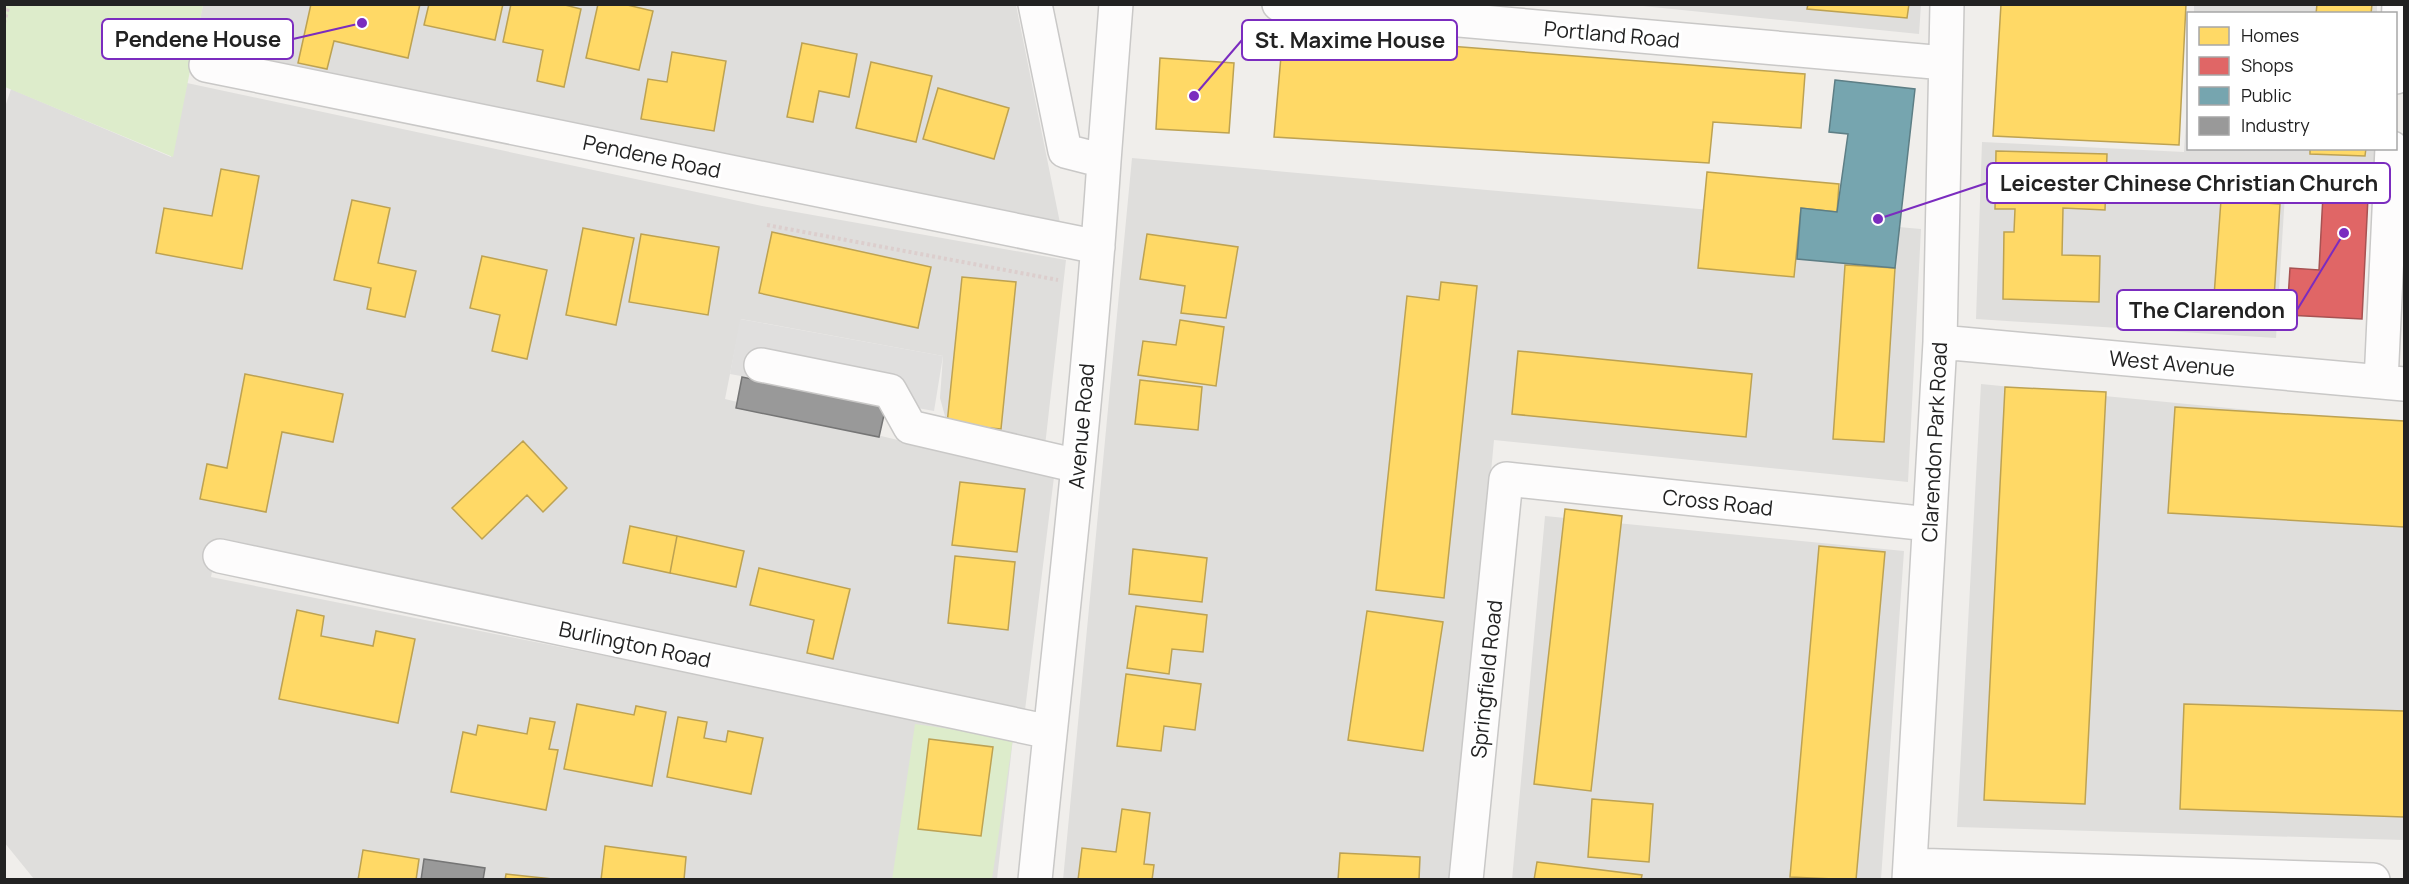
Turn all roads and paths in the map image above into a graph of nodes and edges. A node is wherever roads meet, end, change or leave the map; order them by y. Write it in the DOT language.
graph roads {
  1 [pos="9,4"];
  2 [pos="1035,4"];
  3 [pos="1116,4"];
  4 [pos="1279,4"];
  5 [pos="1947,4"];
  6 [pos="2399,4"];
  7 [pos="4,23"];
  8 [pos="2397,53"];
  9 [pos="1945,63"];
  10 [pos="207,65"];
  11 [pos="2392,150"];
  12 [pos="1104,161"];
  13 [pos="767,225"];
  14 [pos="1098,247"];
  15 [pos="1094,287"];
  16 [pos="1940,342"];
  17 [pos="761,365"];
  18 [pos="2393,383"];
  19 [pos="1078,466"];
  20 [pos="1506,480"];
  21 [pos="1929,524"];
  22 [pos="220,556"];
  23 [pos="1050,732"];
  24 [pos="1910,872"];
  25 [pos="2119,876"];
  26 [pos="1035,879"];
  27 [pos="1466,879"];
  28 [pos="2373,879"];
  1 -- 7 [label="path"];
  2 -- 12 [label="street"];
  3 -- 12 [label="street, Avenue Road"];
  4 -- 9 [label="street, Portland Road"];
  5 -- 9 [label="street, Clarendon Park Road"];
  6 -- 8 [label="street"];
  9 -- 16 [label="street, Clarendon Park Road"];
  10 -- 14 [label="street, Pendene Road"];
  11 -- 18 [label="street"];
  12 -- 14 [label="street, Avenue Road"];
  13 -- 15 [label="path"];
  14 -- 15 [label="street, Avenue Road"];
  15 -- 19 [label="street, Avenue Road"];
  16 -- 18 [label="street, West Avenue"];
  16 -- 21 [label="street, Clarendon Park Road"];
  17 -- 19 [label="street"];
  19 -- 23 [label="street, Avenue Road"];
  20 -- 21 [label="street, Cross Road"];
  20 -- 27 [label="street, Springfield Road"];
  21 -- 24 [label="street, Clarendon Park Road"];
  22 -- 23 [label="street, Burlington Road"];
  23 -- 26 [label="street, Avenue Road"];
  24 -- 25 [label="street"];
  25 -- 28 [label="street"];
}
